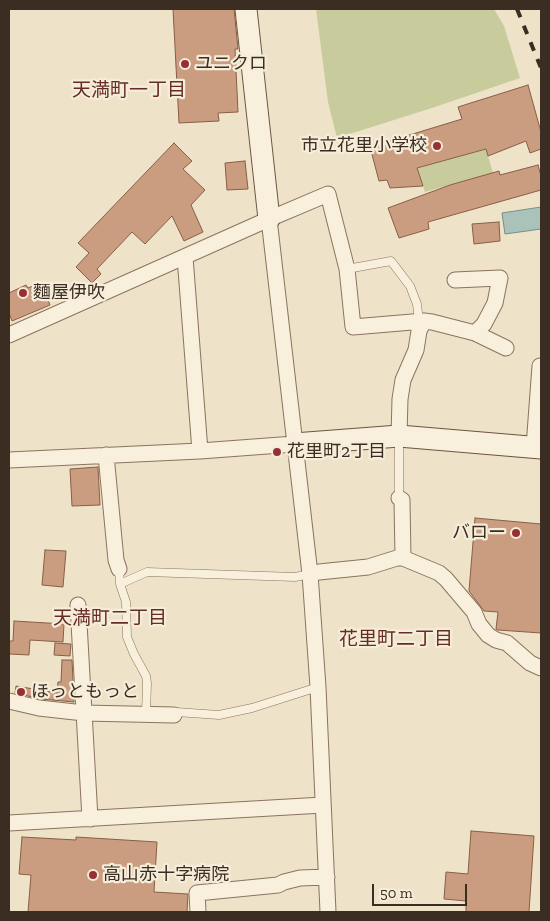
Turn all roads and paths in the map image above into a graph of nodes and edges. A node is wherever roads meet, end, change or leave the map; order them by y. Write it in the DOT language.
graph roads {
  1 [pos="246,9"];
  2 [pos="269,219"];
  3 [pos="185,257"];
  4 [pos="347,269"];
  5 [pos="455,280"];
  6 [pos="422,321"];
  7 [pos="475,333"];
  8 [pos="9,335"];
  9 [pos="506,348"];
  10 [pos="540,366"];
  11 [pos="399,436"];
  12 [pos="294,444"];
  13 [pos="537,448"];
  14 [pos="200,451"];
  15 [pos="106,455"];
  16 [pos="9,460"];
  17 [pos="399,498"];
  18 [pos="403,558"];
  19 [pos="118,569"];
  20 [pos="310,574"];
  21 [pos="120,584"];
  22 [pos="78,605"];
  23 [pos="541,668"];
  24 [pos="318,687"];
  25 [pos="9,701"];
  26 [pos="84,713"];
  27 [pos="146,714"];
  28 [pos="174,715"];
  29 [pos="323,805"];
  30 [pos="90,819"];
  31 [pos="9,823"];
  32 [pos="327,877"];
  33 [pos="198,912"];
  34 [pos="328,912"];
  1 -- 2 [label="street"];
  2 -- 3 [label="street"];
  2 -- 4 [label="street"];
  2 -- 12 [label="street"];
  3 -- 8 [label="street"];
  3 -- 14 [label="street"];
  4 -- 6 [label="lane"];
  4 -- 6 [label="street"];
  5 -- 7 [label="street"];
  6 -- 7 [label="street"];
  6 -- 11 [label="street"];
  7 -- 9 [label="street"];
  10 -- 13 [label="street"];
  11 -- 12 [label="street"];
  11 -- 13 [label="street"];
  11 -- 17 [label="lane"];
  12 -- 14 [label="street"];
  12 -- 20 [label="street"];
  14 -- 15 [label="street"];
  15 -- 16 [label="street"];
  15 -- 19 [label="street"];
  17 -- 18 [label="street"];
  18 -- 20 [label="street"];
  18 -- 23 [label="street"];
  19 -- 21 [label="lane"];
  20 -- 21 [label="lane"];
  20 -- 24 [label="street"];
  21 -- 27 [label="lane"];
  22 -- 26 [label="street"];
  24 -- 28 [label="lane"];
  24 -- 29 [label="street"];
  25 -- 26 [label="street"];
  26 -- 27 [label="street"];
  26 -- 30 [label="street"];
  27 -- 28 [label="street"];
  29 -- 30 [label="street"];
  29 -- 32 [label="street"];
  30 -- 31 [label="street"];
  32 -- 33 [label="street"];
  32 -- 34 [label="street"];
}
